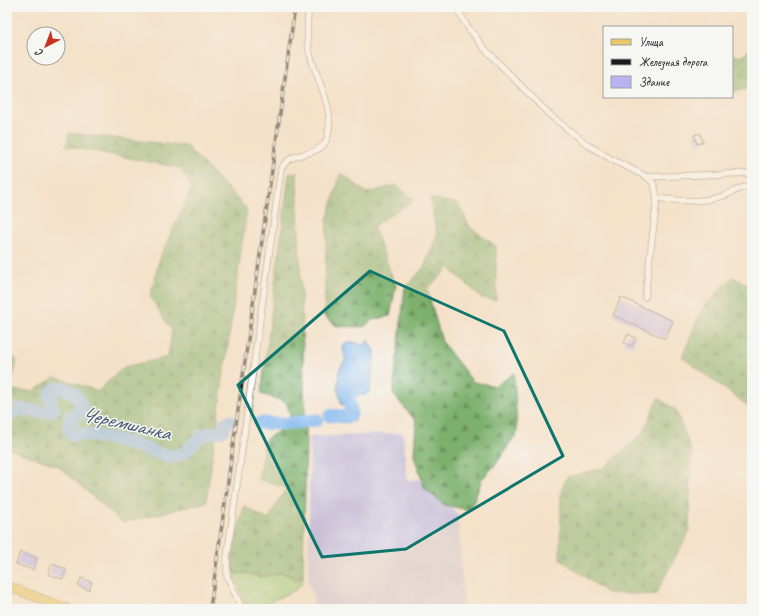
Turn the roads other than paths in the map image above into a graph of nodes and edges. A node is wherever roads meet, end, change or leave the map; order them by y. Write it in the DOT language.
graph roads {
  1 [pos="309,7"];
  2 [pos="456,7"];
  3 [pos="752,173"];
  4 [pos="647,177"];
  5 [pos="752,186"];
  6 [pos="657,198"];
  7 [pos="644,297"];
  8 [pos="7,586"];
  9 [pos="68,609"];
  10 [pos="242,609"];
  1 -- 10 [label="street"];
  2 -- 4 [label="street"];
  3 -- 4 [label="street"];
  4 -- 6 [label="street"];
  5 -- 6 [label="street"];
  6 -- 7 [label="street"];
  8 -- 9 [label="main road"];
}
